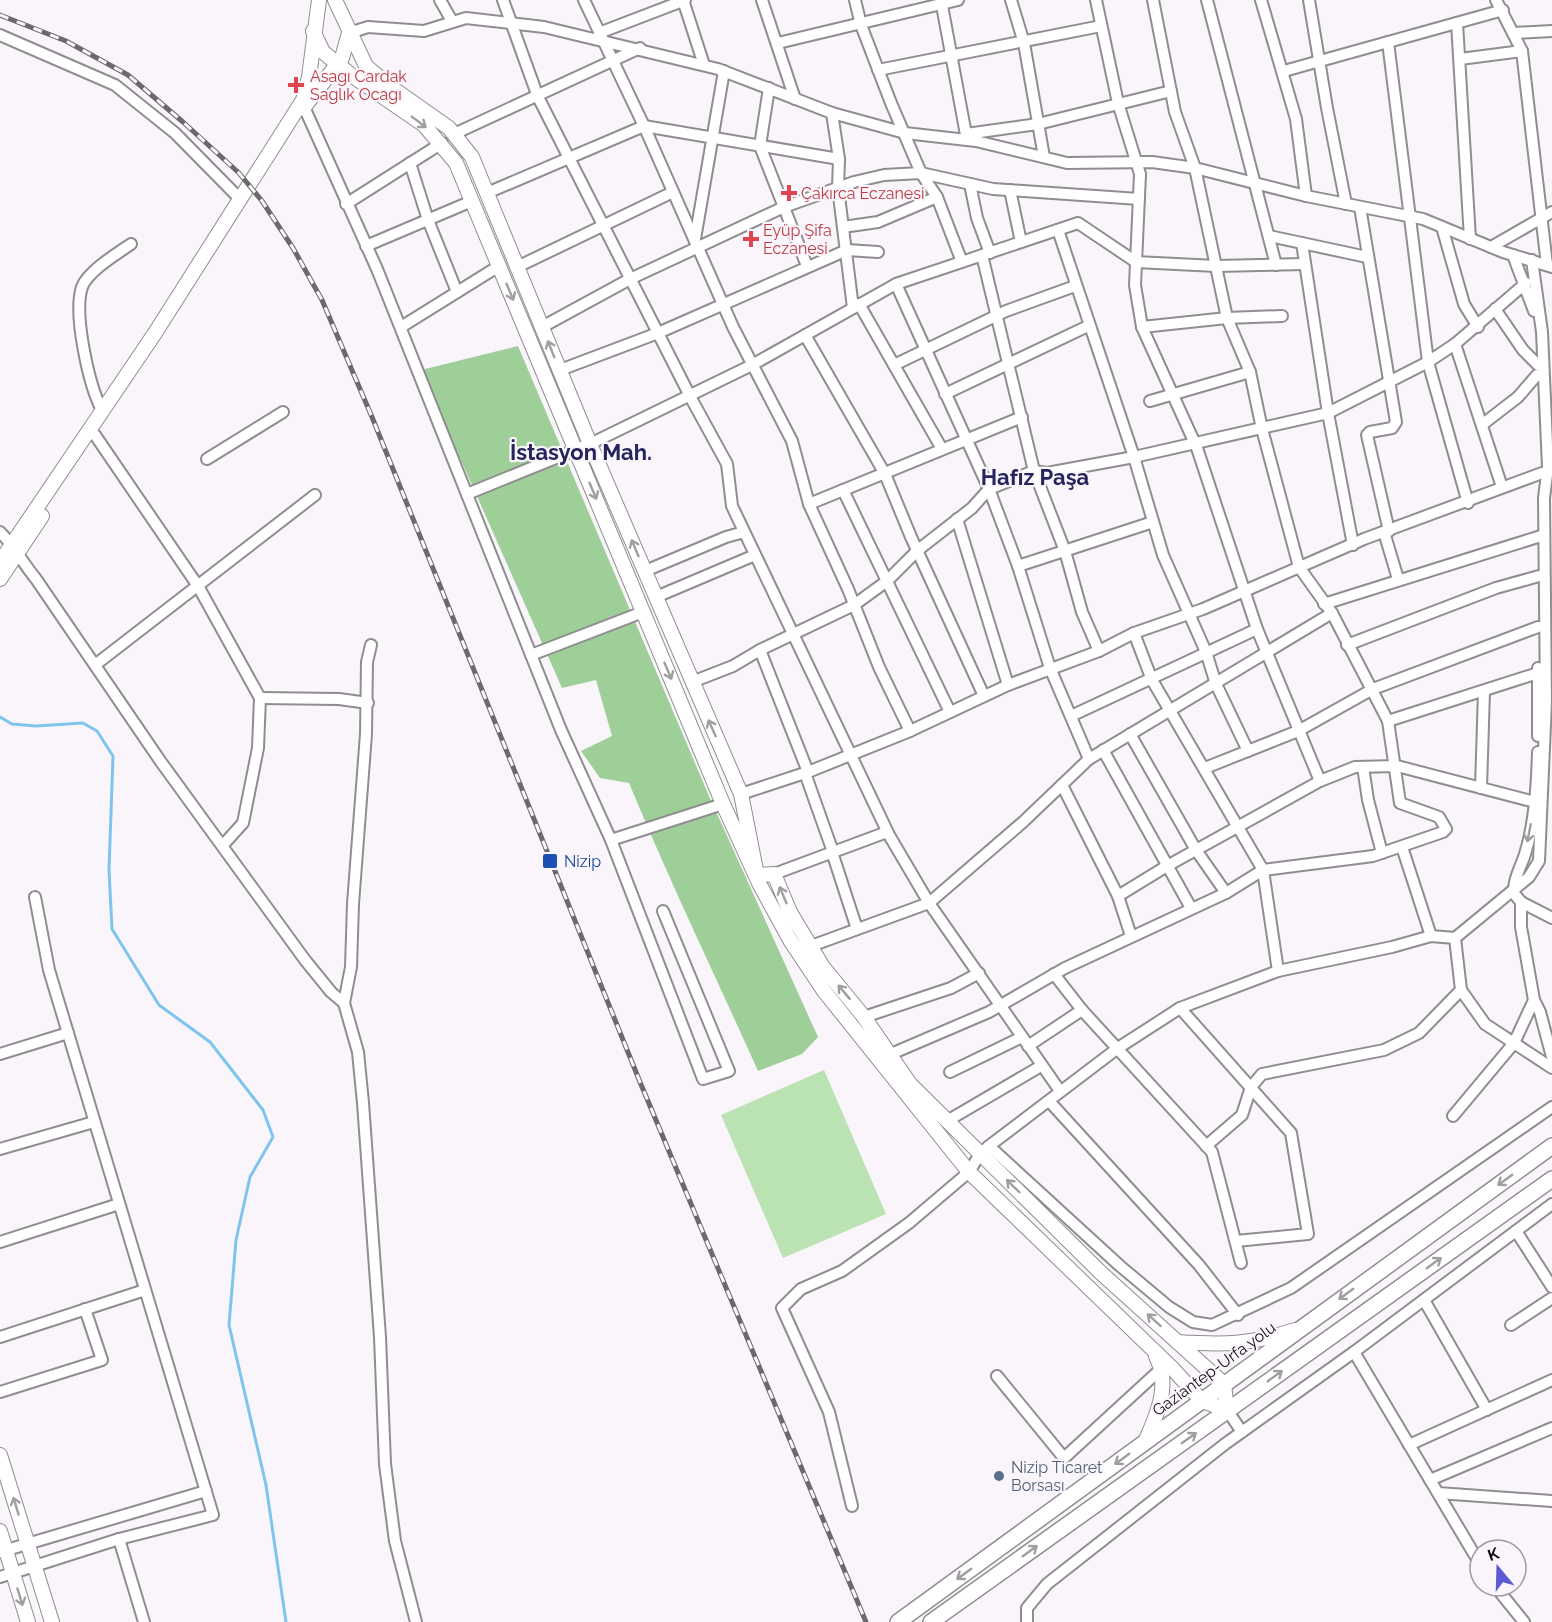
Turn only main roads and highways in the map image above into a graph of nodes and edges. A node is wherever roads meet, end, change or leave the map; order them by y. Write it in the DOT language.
graph roads {
  1 [pos="319,0"];
  2 [pos="335,0"];
  3 [pos="313,31"];
  4 [pos="349,33"];
  5 [pos="336,64"];
  6 [pos="14,550"];
  7 [pos="0,561"];
  8 [pos="0,579"];
  9 [pos="1552,1146"];
  10 [pos="1552,1179"];
  11 [pos="1299,1329"];
  12 [pos="1177,1342"];
  13 [pos="1152,1349"];
  14 [pos="1224,1384"];
  15 [pos="1202,1401"];
  16 [pos="1227,1410"];
  17 [pos="1145,1442"];
  18 [pos="0,1455"];
  19 [pos="0,1531"];
  20 [pos="3,1551"];
  21 [pos="7,1575"];
  22 [pos="28,1622"];
  23 [pos="52,1622"];
  24 [pos="898,1622"];
  25 [pos="931,1622"];
  1 -- 3 [label="main road"];
  2 -- 4 [label="main road"];
  3 -- 5 [label="main road"];
  3 -- 6 [label="main road"];
  4 -- 5 [label="main road"];
  12 -- 4 [label="main road, one-way"];
  5 -- 6 [label="main road"];
  5 -- 13 [label="main road, one-way"];
  6 -- 7 [label="main road"];
  6 -- 8 [label="main road"];
  9 -- 11 [label="highway, Gaziantep-Urfa yolu, one-way"];
  16 -- 10 [label="highway, one-way"];
  11 -- 12 [label="main road"];
  11 -- 14 [label="highway, Gaziantep-Urfa yolu"];
  12 -- 14 [label="main road"];
  13 -- 15 [label="main road"];
  13 -- 17 [label="main road"];
  14 -- 15 [label="highway, Gaziantep-Urfa yolu"];
  14 -- 16 [label="main road"];
  15 -- 16 [label="main road"];
  15 -- 17 [label="highway, Gaziantep-Urfa yolu"];
  25 -- 16 [label="highway, one-way"];
  17 -- 24 [label="highway, Gaziantep-Urfa yolu, one-way"];
  23 -- 18 [label="main road, one-way"];
  19 -- 20 [label="main road"];
  20 -- 21 [label="main road"];
  21 -- 22 [label="main road, one-way"];
}
